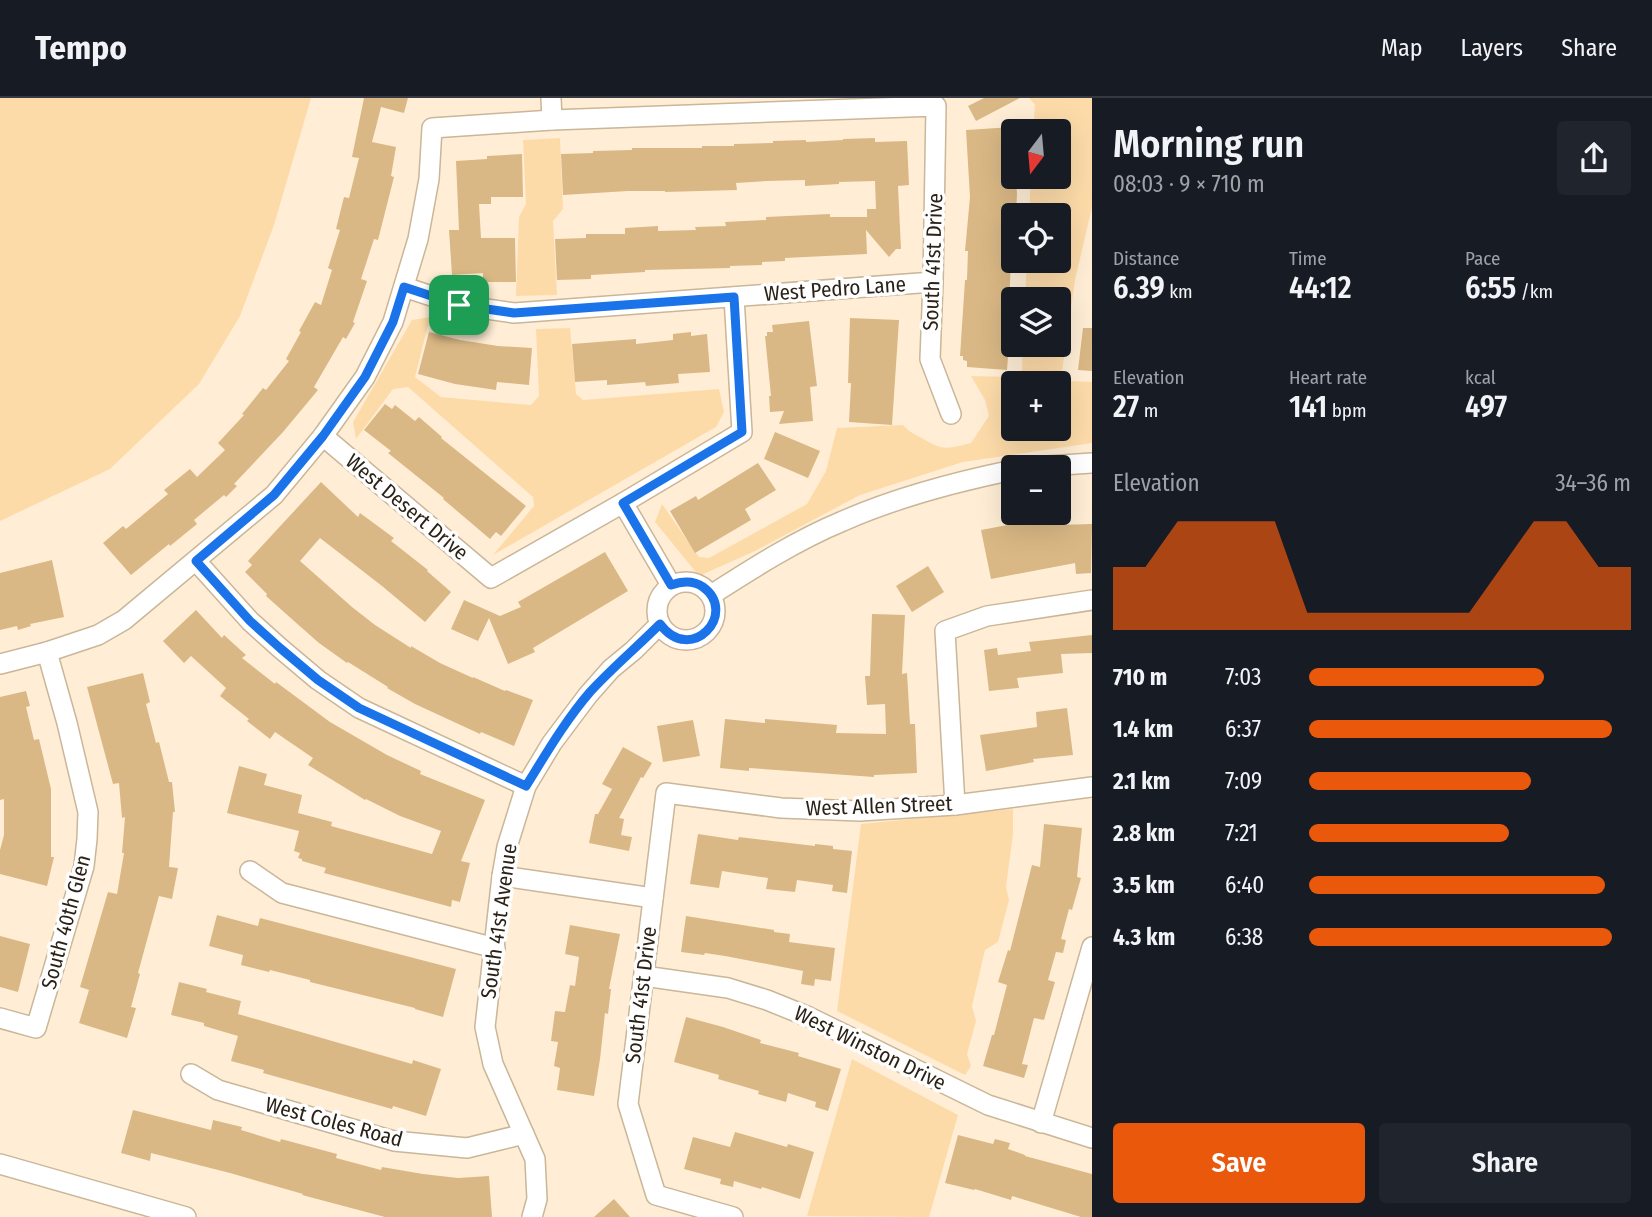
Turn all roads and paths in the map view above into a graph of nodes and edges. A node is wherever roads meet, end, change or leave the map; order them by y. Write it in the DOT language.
graph roads {
  1 [pos="551,98"];
  2 [pos="552,120"];
  3 [pos="933,282"];
  4 [pos="404,287"];
  5 [pos="734,297"];
  6 [pos="951,414"];
  7 [pos="323,436"];
  8 [pos="1092,463"];
  9 [pos="1071,464"];
  10 [pos="1001,473"];
  11 [pos="623,503"];
  12 [pos="196,561"];
  13 [pos="671,585"];
  14 [pos="711,596"];
  15 [pos="1092,600"];
  16 [pos="660,624"];
  17 [pos="47,652"];
  18 [pos="0,664"];
  19 [pos="526,786"];
  20 [pos="1092,787"];
  21 [pos="666,793"];
  22 [pos="955,805"];
  23 [pos="250,871"];
  24 [pos="502,876"];
  25 [pos="653,898"];
  26 [pos="1092,947"];
  27 [pos="495,948"];
  28 [pos="644,976"];
  29 [pos="0,1018"];
  30 [pos="191,1074"];
  31 [pos="1041,1123"];
  32 [pos="524,1134"];
  33 [pos="1092,1138"];
  34 [pos="0,1164"];
  35 [pos="186,1217"];
  36 [pos="532,1217"];
  37 [pos="733,1217"];
  1 -- 2 [label="street"];
  2 -- 3 [label="street, South 41st Drive"];
  2 -- 4 [label="street"];
  3 -- 5 [label="street, West Pedro Lane"];
  3 -- 6 [label="street, South 41st Drive"];
  4 -- 5 [label="street, West Pedro Lane"];
  4 -- 7 [label="street"];
  5 -- 11 [label="street"];
  7 -- 11 [label="street, West Desert Drive"];
  7 -- 12 [label="street"];
  8 -- 9 [label="street"];
  10 -- 14 [label="street"];
  11 -- 13 [label="street"];
  12 -- 17 [label="street"];
  12 -- 19 [label="street"];
  13 -- 14 [label="street"];
  13 -- 16 [label="street"];
  14 -- 16 [label="street"];
  15 -- 22 [label="street"];
  16 -- 19 [label="street, South 41st Avenue"];
  17 -- 18 [label="street"];
  17 -- 29 [label="street, South 40th Glen"];
  19 -- 24 [label="street, South 41st Avenue"];
  20 -- 22 [label="street, West Allen Street"];
  21 -- 22 [label="street, West Allen Street"];
  21 -- 25 [label="street, South 41st Drive"];
  23 -- 27 [label="street"];
  24 -- 25 [label="street"];
  24 -- 27 [label="street, South 41st Avenue"];
  25 -- 28 [label="street, South 41st Drive"];
  26 -- 31 [label="street"];
  27 -- 32 [label="street, South 41st Avenue"];
  28 -- 31 [label="street, West Winston Drive"];
  28 -- 37 [label="street, South 41st Drive"];
  30 -- 32 [label="street, West Coles Road"];
  31 -- 33 [label="street, West Winston Drive"];
  32 -- 36 [label="street, South 41st Avenue"];
  34 -- 35 [label="street"];
}
